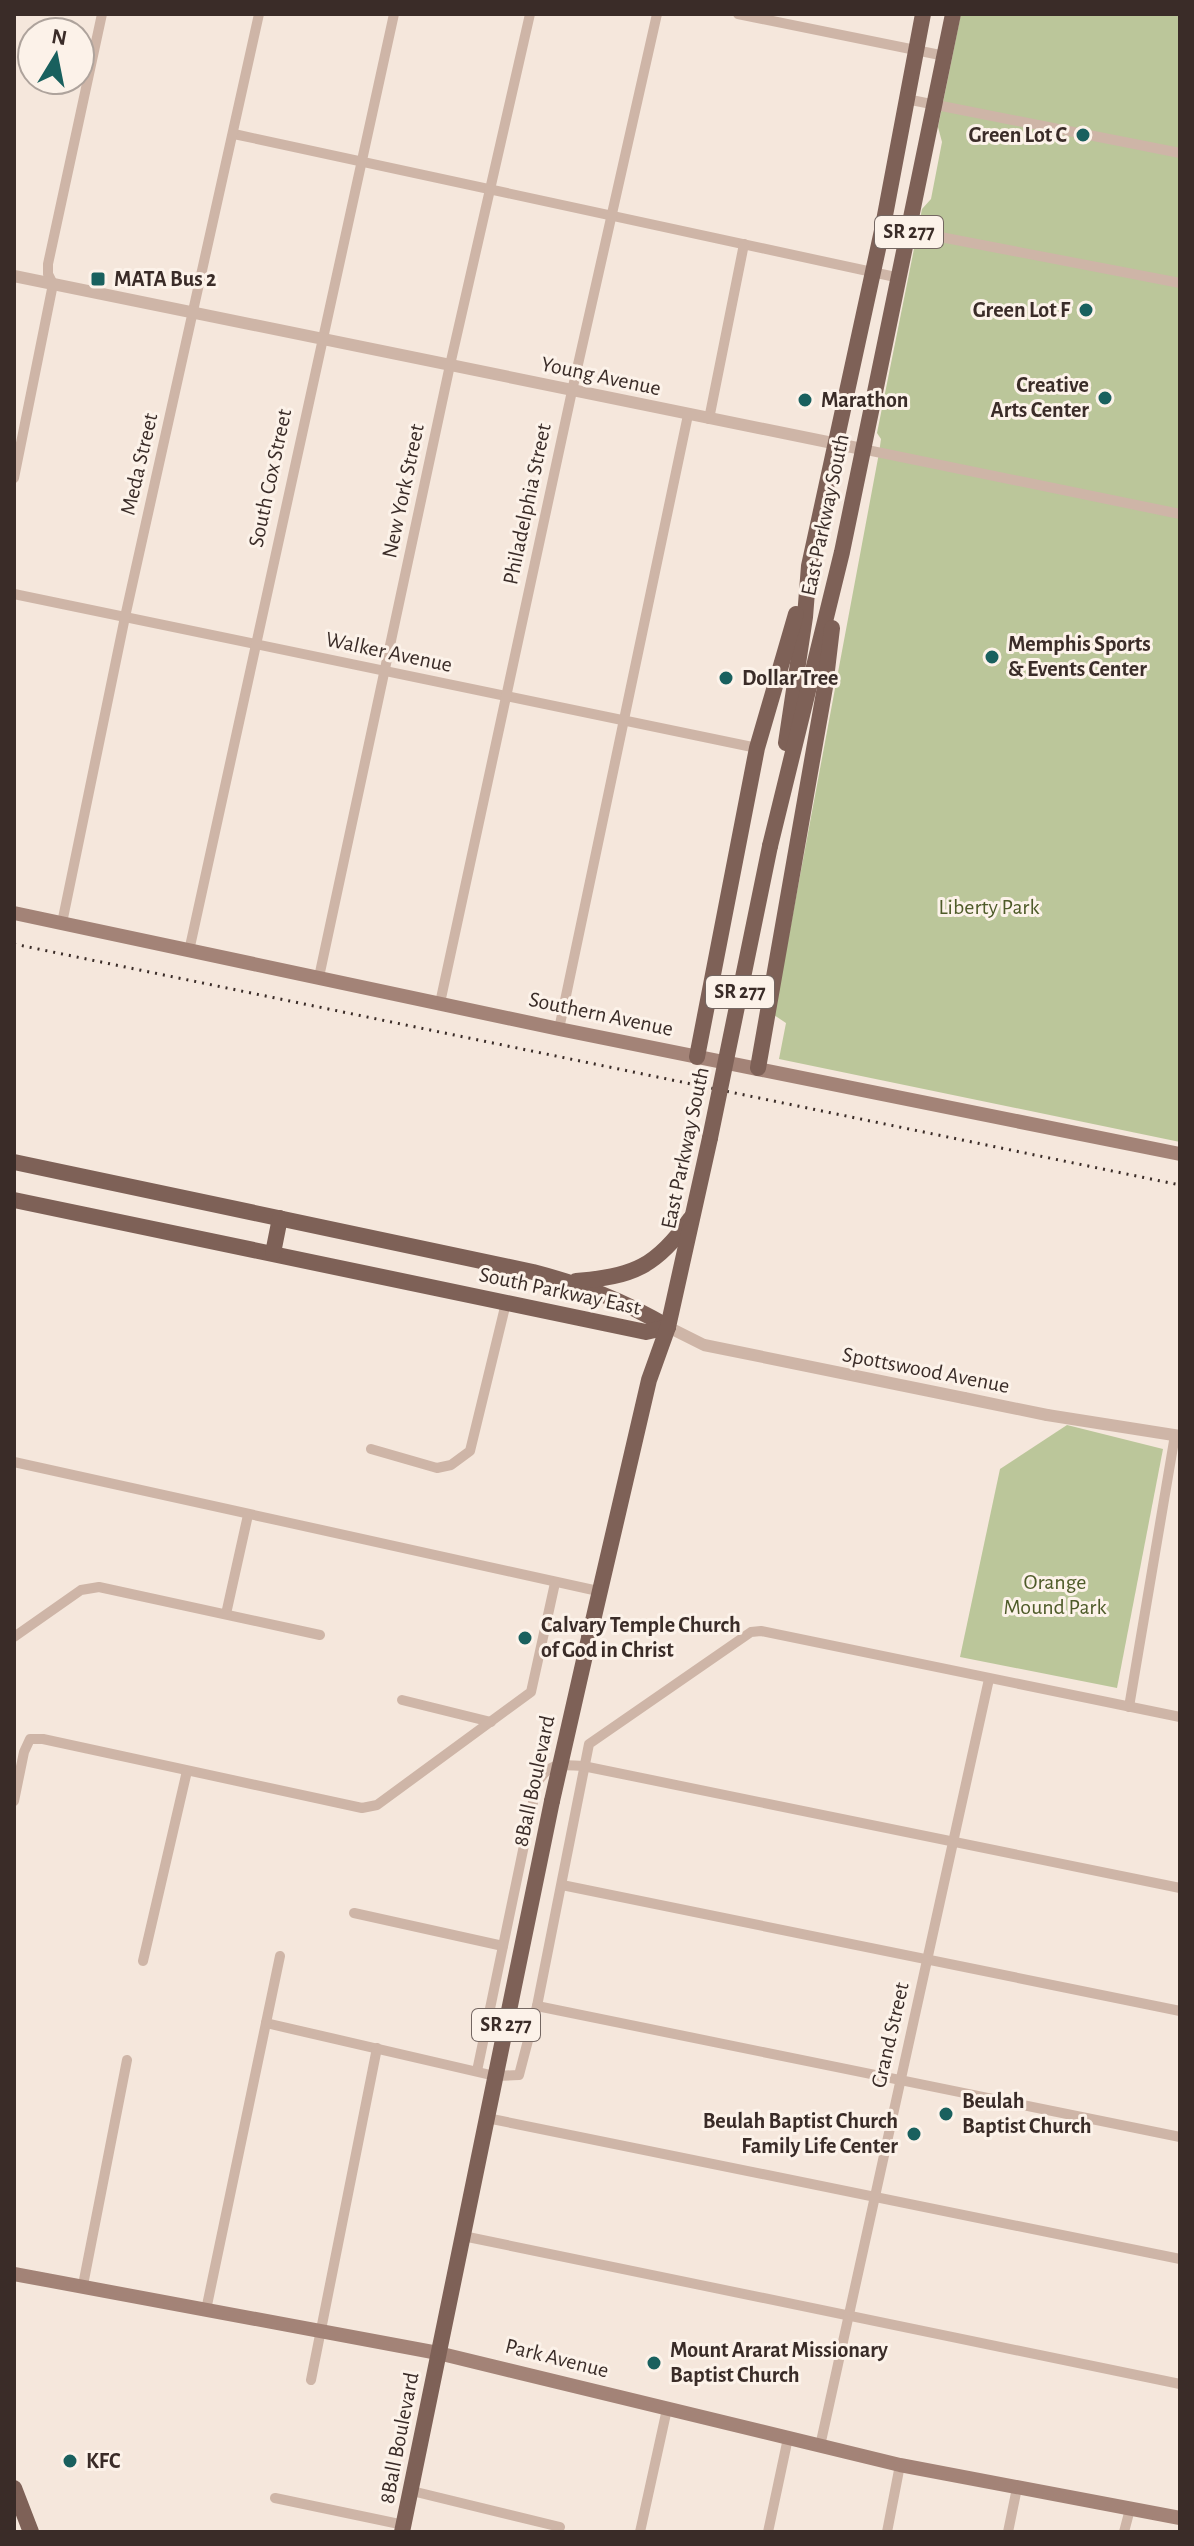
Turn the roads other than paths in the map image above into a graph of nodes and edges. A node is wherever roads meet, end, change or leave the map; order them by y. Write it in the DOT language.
graph roads {
  1 [pos="102,14"];
  2 [pos="259,14"];
  3 [pos="394,14"];
  4 [pos="530,14"];
  5 [pos="657,14"];
  6 [pos="738,14"];
  7 [pos="923,14"];
  8 [pos="953,14"];
  9 [pos="916,50"];
  10 [pos="945,56"];
  11 [pos="906,99"];
  12 [pos="935,105"];
  13 [pos="234,134"];
  14 [pos="1180,153"];
  15 [pos="361,162"];
  16 [pos="491,189"];
  17 [pos="613,216"];
  18 [pos="883,226"];
  19 [pos="909,231"];
  20 [pos="744,244"];
  21 [pos="872,272"];
  22 [pos="14,276"];
  23 [pos="900,278"];
  24 [pos="1180,283"];
  25 [pos="53,284"];
  26 [pos="193,314"];
  27 [pos="321,340"];
  28 [pos="450,365"];
  29 [pos="572,391"];
  30 [pos="688,415"];
  31 [pos="709,419"];
  32 [pos="835,444"];
  33 [pos="862,449"];
  34 [pos="14,478"];
  35 [pos="1180,514"];
  36 [pos="842,552"];
  37 [pos="809,566"];
  38 [pos="14,594"];
  39 [pos="125,617"];
  40 [pos="254,643"];
  41 [pos="385,672"];
  42 [pos="506,696"];
  43 [pos="624,722"];
  44 [pos="757,748"];
  45 [pos="772,841"];
  46 [pos="14,913"];
  47 [pos="62,923"];
  48 [pos="189,951"];
  49 [pos="319,977"];
  50 [pos="440,1003"];
  51 [pos="559,1029"];
  52 [pos="697,1057"];
  53 [pos="758,1068"];
  54 [pos="1180,1154"];
  55 [pos="14,1162"];
  56 [pos="14,1200"];
  57 [pos="696,1212"];
  58 [pos="280,1218"];
  59 [pos="273,1253"];
  60 [pos="572,1282"];
  61 [pos="506,1303"];
  62 [pos="668,1327"];
  63 [pos="1177,1436"];
  64 [pos="371,1449"];
  65 [pos="14,1462"];
  66 [pos="248,1515"];
  67 [pos="555,1583"];
  68 [pos="598,1591"];
  69 [pos="226,1614"];
  70 [pos="320,1635"];
  71 [pos="14,1637"];
  72 [pos="989,1679"];
  73 [pos="402,1700"];
  74 [pos="1129,1707"];
  75 [pos="1180,1717"];
  76 [pos="491,1722"];
  77 [pos="583,1766"];
  78 [pos="187,1771"];
  79 [pos="14,1801"];
  80 [pos="954,1840"];
  81 [pos="562,1885"];
  82 [pos="1180,1888"];
  83 [pos="354,1913"];
  84 [pos="503,1946"];
  85 [pos="280,1956"];
  86 [pos="927,1960"];
  87 [pos="143,1961"];
  88 [pos="537,2006"];
  89 [pos="1180,2011"];
  90 [pos="266,2023"];
  91 [pos="377,2048"];
  92 [pos="127,2060"];
  93 [pos="477,2071"];
  94 [pos="495,2076"];
  95 [pos="901,2079"];
  96 [pos="487,2118"];
  97 [pos="1180,2137"];
  98 [pos="875,2198"];
  99 [pos="462,2242"];
  100 [pos="1180,2259"];
  101 [pos="14,2274"];
  102 [pos="83,2285"];
  103 [pos="206,2310"];
  104 [pos="848,2317"];
  105 [pos="319,2331"];
  106 [pos="438,2353"];
  107 [pos="311,2380"];
  108 [pos="1180,2384"];
  109 [pos="667,2409"];
  110 [pos="788,2438"];
  111 [pos="820,2446"];
  112 [pos="900,2465"];
  113 [pos="14,2488"];
  114 [pos="1017,2488"];
  115 [pos="412,2491"];
  116 [pos="275,2498"];
  117 [pos="1130,2509"];
  118 [pos="1180,2518"];
  119 [pos="560,2527"];
  120 [pos="403,2528"];
  121 [pos="31,2532"];
  122 [pos="640,2532"];
  123 [pos="768,2532"];
  124 [pos="887,2532"];
  125 [pos="1008,2532"];
  126 [pos="1124,2532"];
  1 -- 25 [label="street"];
  2 -- 13 [label="street, Meda Street"];
  3 -- 15 [label="street, South Cox Street"];
  4 -- 16 [label="street, New York Street"];
  5 -- 17 [label="street, Philadelphia Street"];
  6 -- 9 [label="street"];
  7 -- 9 [label="main road, East Parkway South / SR 277"];
  8 -- 10 [label="main road, East Parkway South / SR 277"];
  9 -- 10 [label="street"];
  9 -- 11 [label="main road, East Parkway South / SR 277"];
  10 -- 12 [label="main road, East Parkway South / SR 277"];
  11 -- 12 [label="street"];
  11 -- 18 [label="main road, East Parkway South / SR 277"];
  12 -- 14 [label="street"];
  12 -- 19 [label="main road, East Parkway South / SR 277"];
  13 -- 15 [label="street"];
  13 -- 26 [label="street, Meda Street"];
  15 -- 16 [label="street"];
  15 -- 27 [label="street, South Cox Street"];
  16 -- 17 [label="street"];
  16 -- 28 [label="street, New York Street"];
  17 -- 20 [label="street"];
  17 -- 29 [label="street, Philadelphia Street"];
  18 -- 19 [label="street"];
  18 -- 21 [label="main road, East Parkway South / SR 277"];
  19 -- 23 [label="main road, East Parkway South / SR 277"];
  19 -- 24 [label="street"];
  20 -- 21 [label="street"];
  20 -- 31 [label="street"];
  21 -- 23 [label="street"];
  21 -- 32 [label="main road, East Parkway South / SR 277"];
  22 -- 25 [label="street, Young Avenue"];
  23 -- 33 [label="main road, East Parkway South / SR 277"];
  25 -- 26 [label="street, Young Avenue"];
  25 -- 34 [label="street"];
  26 -- 27 [label="street, Young Avenue"];
  26 -- 39 [label="street, Meda Street"];
  27 -- 28 [label="street, Young Avenue"];
  27 -- 40 [label="street, South Cox Street"];
  28 -- 29 [label="street, Young Avenue"];
  28 -- 41 [label="street, New York Street"];
  29 -- 30 [label="street, Young Avenue"];
  29 -- 42 [label="street, Philadelphia Street"];
  30 -- 31 [label="street, Young Avenue"];
  30 -- 43 [label="street"];
  31 -- 32 [label="street, Young Avenue"];
  32 -- 33 [label="street, Young Avenue"];
  32 -- 37 [label="main road, East Parkway South / SR 277"];
  33 -- 35 [label="street, Young Avenue"];
  33 -- 36 [label="main road, East Parkway South / SR 277"];
  36 -- 45 [label="main road, East Parkway South / SR 277"];
  36 -- 53 [label="main road"];
  37 -- 44 [label="main road"];
  37 -- 45 [label="main road, East Parkway South / SR 277"];
  38 -- 39 [label="street, Walker Avenue"];
  39 -- 40 [label="street, Walker Avenue"];
  39 -- 47 [label="street, Meda Street"];
  40 -- 41 [label="street, Walker Avenue"];
  40 -- 48 [label="street, South Cox Street"];
  41 -- 42 [label="street, Walker Avenue"];
  41 -- 49 [label="street, New York Street"];
  42 -- 43 [label="street, Walker Avenue"];
  42 -- 50 [label="street, Philadelphia Street"];
  43 -- 44 [label="street, Walker Avenue"];
  43 -- 51 [label="street"];
  44 -- 52 [label="main road"];
  45 -- 57 [label="main road, East Parkway South / SR 277, bridge"];
  46 -- 47 [label="main road, Southern Avenue"];
  47 -- 48 [label="main road, Southern Avenue"];
  48 -- 49 [label="main road, Southern Avenue"];
  49 -- 50 [label="main road, Southern Avenue"];
  50 -- 51 [label="main road, Southern Avenue"];
  51 -- 52 [label="main road, Southern Avenue"];
  52 -- 53 [label="main road, Southern Avenue"];
  53 -- 54 [label="main road, Southern Avenue"];
  55 -- 58 [label="main road, South Parkway East"];
  56 -- 59 [label="main road, South Parkway East"];
  57 -- 60 [label="main road"];
  57 -- 62 [label="main road, East Parkway South / SR 277"];
  58 -- 59 [label="main road"];
  58 -- 60 [label="main road, South Parkway East"];
  59 -- 61 [label="main road, South Parkway East"];
  60 -- 62 [label="main road, South Parkway East"];
  61 -- 62 [label="main road, South Parkway East"];
  61 -- 64 [label="street"];
  62 -- 63 [label="street, Spottswood Avenue, bridge"];
  62 -- 68 [label="main road, 8Ball Boulevard / SR 277"];
  63 -- 74 [label="street"];
  65 -- 66 [label="street"];
  66 -- 67 [label="street"];
  66 -- 69 [label="street"];
  67 -- 68 [label="street"];
  67 -- 76 [label="street"];
  68 -- 94 [label="main road, 8Ball Boulevard / SR 277, bridge"];
  69 -- 70 [label="street"];
  69 -- 71 [label="street"];
  72 -- 74 [label="street"];
  72 -- 77 [label="street"];
  72 -- 80 [label="street, Grand Street"];
  73 -- 76 [label="street"];
  74 -- 75 [label="street"];
  76 -- 78 [label="street"];
  77 -- 80 [label="street"];
  77 -- 81 [label="street"];
  77 -- 84 [label="street"];
  78 -- 79 [label="street"];
  78 -- 87 [label="street"];
  80 -- 82 [label="street"];
  80 -- 86 [label="street, Grand Street"];
  81 -- 86 [label="street"];
  81 -- 88 [label="street"];
  83 -- 84 [label="street"];
  84 -- 93 [label="street"];
  85 -- 90 [label="street"];
  86 -- 89 [label="street"];
  86 -- 95 [label="street, Grand Street"];
  88 -- 94 [label="street"];
  88 -- 95 [label="street"];
  90 -- 91 [label="street"];
  90 -- 103 [label="street"];
  91 -- 93 [label="street"];
  91 -- 105 [label="street"];
  92 -- 102 [label="street"];
  93 -- 94 [label="street"];
  94 -- 96 [label="main road, 8Ball Boulevard / SR 277"];
  95 -- 97 [label="street"];
  95 -- 98 [label="street, Grand Street"];
  96 -- 98 [label="street"];
  96 -- 99 [label="main road, 8Ball Boulevard / SR 277"];
  98 -- 100 [label="street"];
  98 -- 104 [label="street, Grand Street"];
  99 -- 104 [label="street"];
  99 -- 106 [label="main road, SR 277"];
  101 -- 102 [label="main road, Park Avenue"];
  102 -- 103 [label="main road, Park Avenue"];
  103 -- 105 [label="main road, Park Avenue"];
  104 -- 108 [label="street"];
  104 -- 111 [label="street, Grand Street"];
  105 -- 106 [label="main road, Park Avenue"];
  105 -- 107 [label="street"];
  106 -- 109 [label="main road, Park Avenue"];
  106 -- 115 [label="main road, 8Ball Boulevard / SR 277"];
  109 -- 110 [label="main road, Park Avenue"];
  109 -- 122 [label="street"];
  110 -- 111 [label="main road, Park Avenue"];
  110 -- 123 [label="street"];
  111 -- 112 [label="main road, Park Avenue"];
  112 -- 114 [label="main road, Park Avenue"];
  112 -- 124 [label="street"];
  113 -- 121 [label="main road"];
  114 -- 117 [label="main road, Park Avenue"];
  114 -- 125 [label="street"];
  115 -- 119 [label="street"];
  115 -- 120 [label="main road, 8Ball Boulevard / SR 277"];
  116 -- 120 [label="street"];
  117 -- 118 [label="main road, Park Avenue"];
  117 -- 126 [label="street"];
}
